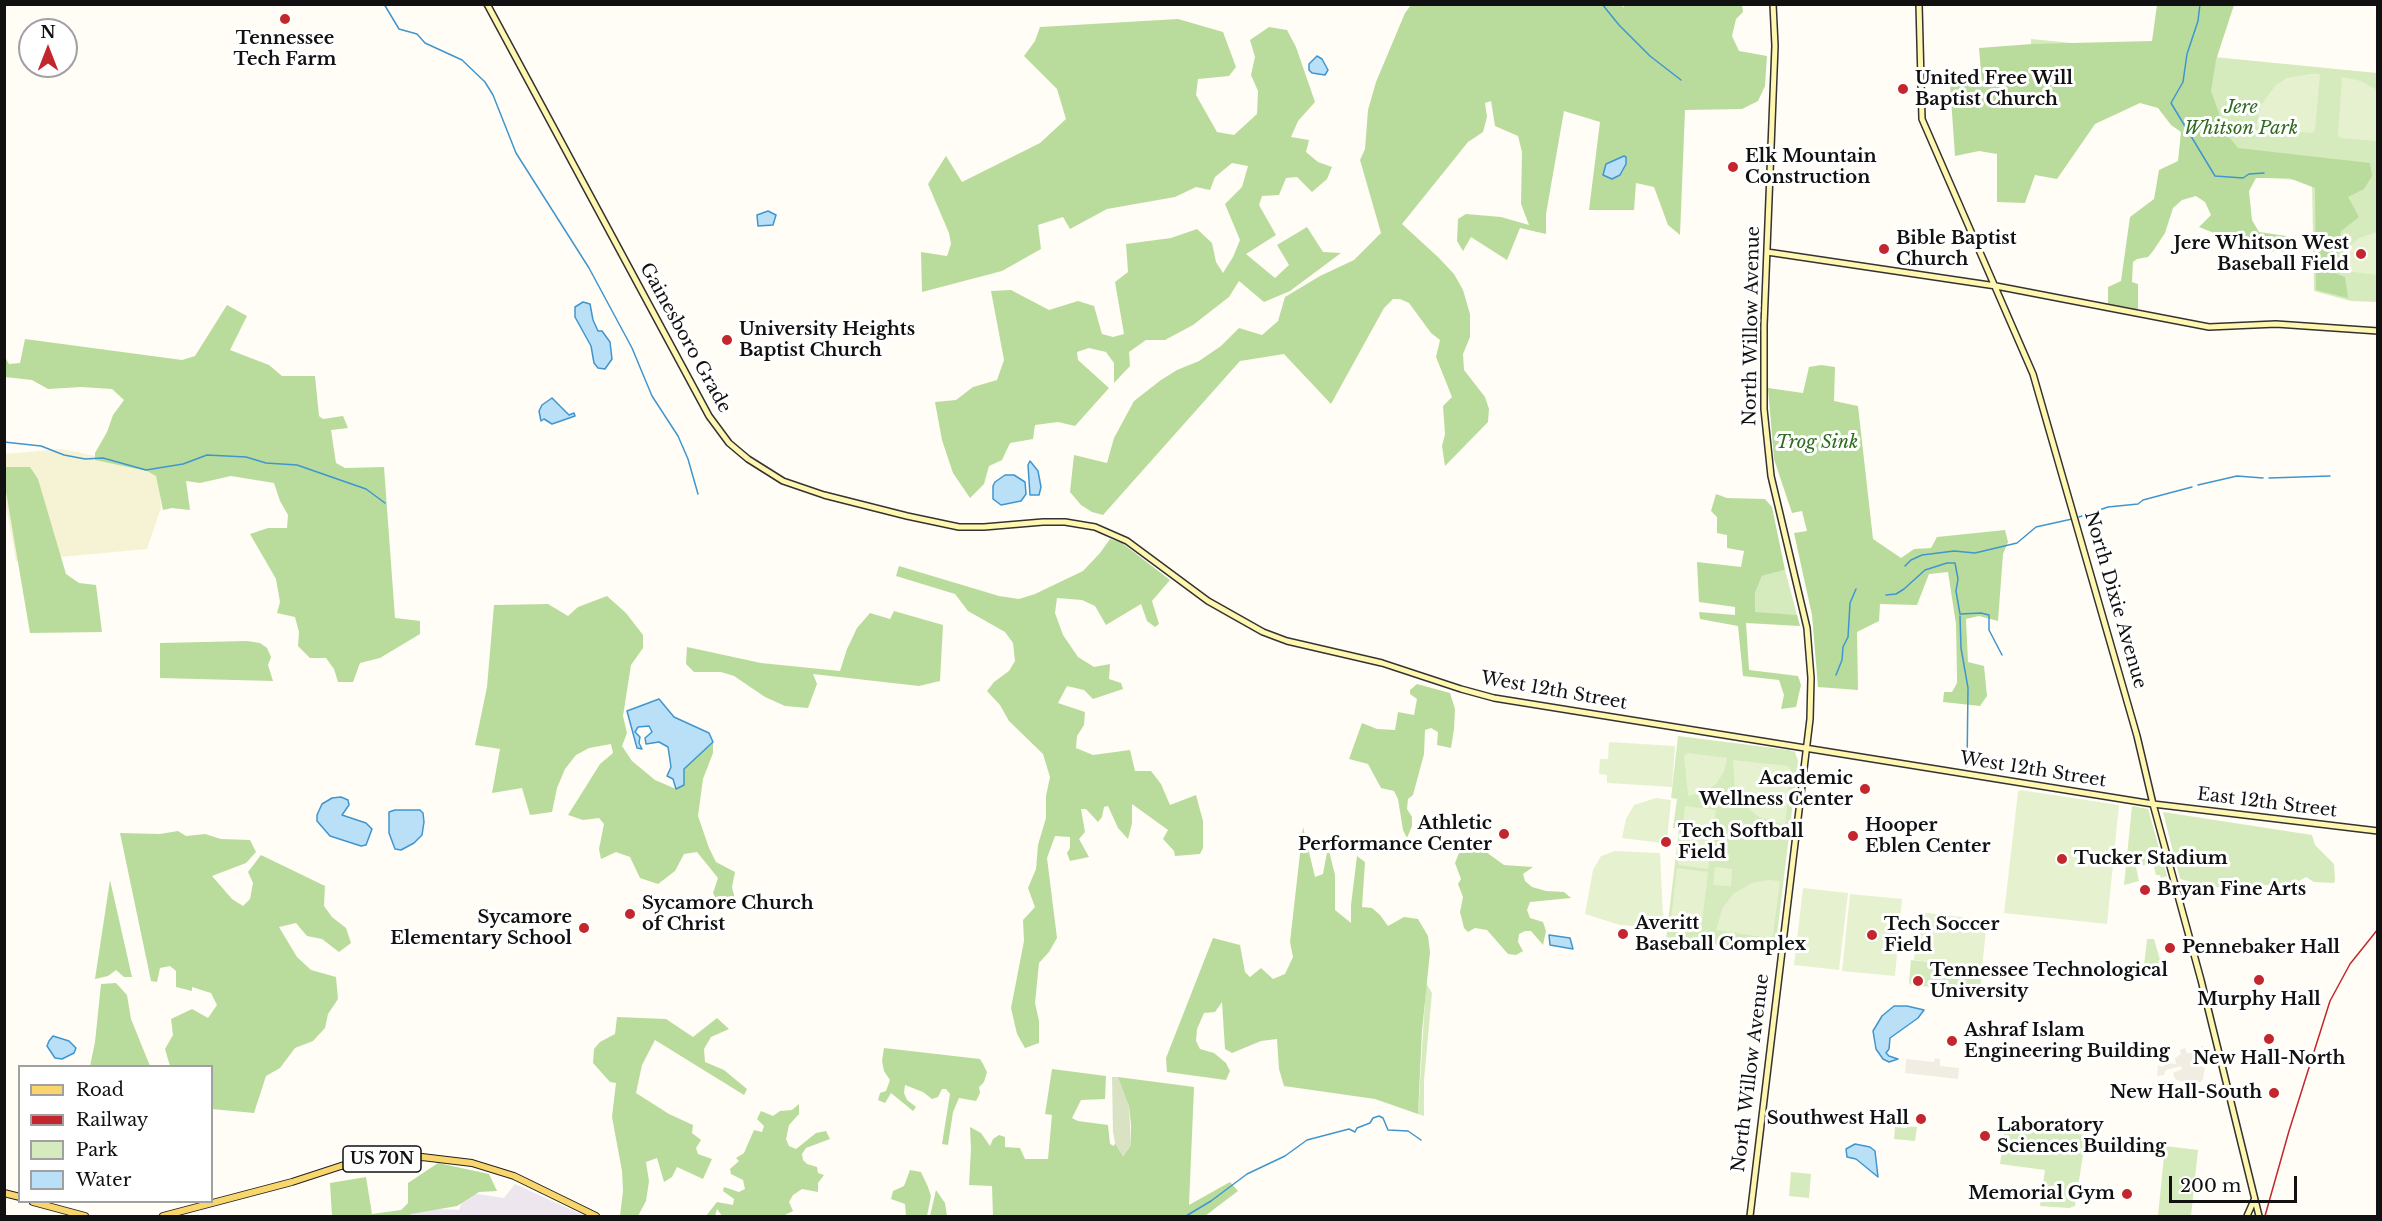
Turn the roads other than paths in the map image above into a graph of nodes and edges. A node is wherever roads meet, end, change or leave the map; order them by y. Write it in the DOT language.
graph roads {
  1 [pos="487,4"];
  2 [pos="1773,4"];
  3 [pos="1919,4"];
  4 [pos="1767,252"];
  5 [pos="1996,286"];
  6 [pos="2378,332"];
  7 [pos="984,527"];
  8 [pos="1806,749"];
  9 [pos="2153,804"];
  10 [pos="2378,831"];
  11 [pos="2254,1198"];
  12 [pos="37,1203"];
  13 [pos="213,1203"];
  14 [pos="213,1203"];
  15 [pos="86,1216"];
  16 [pos="164,1216"];
  17 [pos="596,1216"];
  18 [pos="1750,1216"];
  19 [pos="2247,1216"];
  20 [pos="2259,1216"];
  1 -- 7 [label="main road, Gainesboro Grade"];
  2 -- 4 [label="main road, North Willow Avenue"];
  3 -- 5 [label="main road, North Dixie Avenue"];
  4 -- 5 [label="main road"];
  4 -- 8 [label="main road, North Willow Avenue"];
  5 -- 6 [label="main road"];
  5 -- 9 [label="main road, North Dixie Avenue"];
  7 -- 8 [label="main road, West 12th Street"];
  8 -- 9 [label="main road, West 12th Street"];
  8 -- 18 [label="main road, North Willow Avenue"];
  9 -- 10 [label="main road, East 12th Street"];
  9 -- 11 [label="main road, North Dixie Avenue"];
  11 -- 19 [label="main road"];
  11 -- 20 [label="main road, North Dixie Avenue"];
  12 -- 15 [label="main road"];
  13 -- 16 [label="main road, US 70N"];
  14 -- 17 [label="main road, US 70N"];
}
